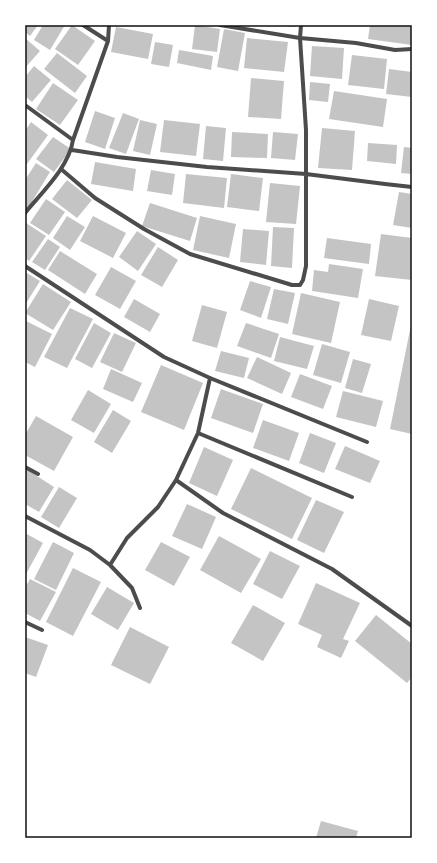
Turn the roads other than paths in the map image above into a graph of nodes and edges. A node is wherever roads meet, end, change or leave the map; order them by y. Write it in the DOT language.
graph roads {
  1 [pos="83,25"];
  2 [pos="109,25"];
  3 [pos="220,25"];
  4 [pos="301,25"];
  5 [pos="300,38"];
  6 [pos="108,41"];
  7 [pos="412,49"];
  8 [pos="25,105"];
  9 [pos="74,140"];
  10 [pos="72,150"];
  11 [pos="61,169"];
  12 [pos="306,174"];
  13 [pos="412,187"];
  14 [pos="25,213"];
  15 [pos="25,266"];
  16 [pos="210,378"];
  17 [pos="198,432"];
  18 [pos="367,442"];
  19 [pos="25,467"];
  20 [pos="38,474"];
  21 [pos="176,480"];
  22 [pos="352,497"];
  23 [pos="25,516"];
  24 [pos="110,565"];
  25 [pos="140,608"];
  26 [pos="25,622"];
  27 [pos="412,626"];
  28 [pos="42,630"];
  1 -- 6 [label="street"];
  2 -- 6 [label="street"];
  3 -- 5 [label="street"];
  4 -- 5 [label="street"];
  5 -- 7 [label="street"];
  5 -- 12 [label="street"];
  6 -- 9 [label="street"];
  8 -- 9 [label="street"];
  9 -- 10 [label="street"];
  10 -- 11 [label="street"];
  10 -- 12 [label="street"];
  11 -- 12 [label="street"];
  11 -- 14 [label="street"];
  12 -- 13 [label="street"];
  15 -- 16 [label="street"];
  16 -- 17 [label="street"];
  16 -- 18 [label="street"];
  17 -- 21 [label="street"];
  17 -- 22 [label="street"];
  19 -- 20 [label="street"];
  21 -- 24 [label="street"];
  21 -- 27 [label="street"];
  23 -- 24 [label="street"];
  24 -- 25 [label="street"];
  26 -- 28 [label="street"];
}
